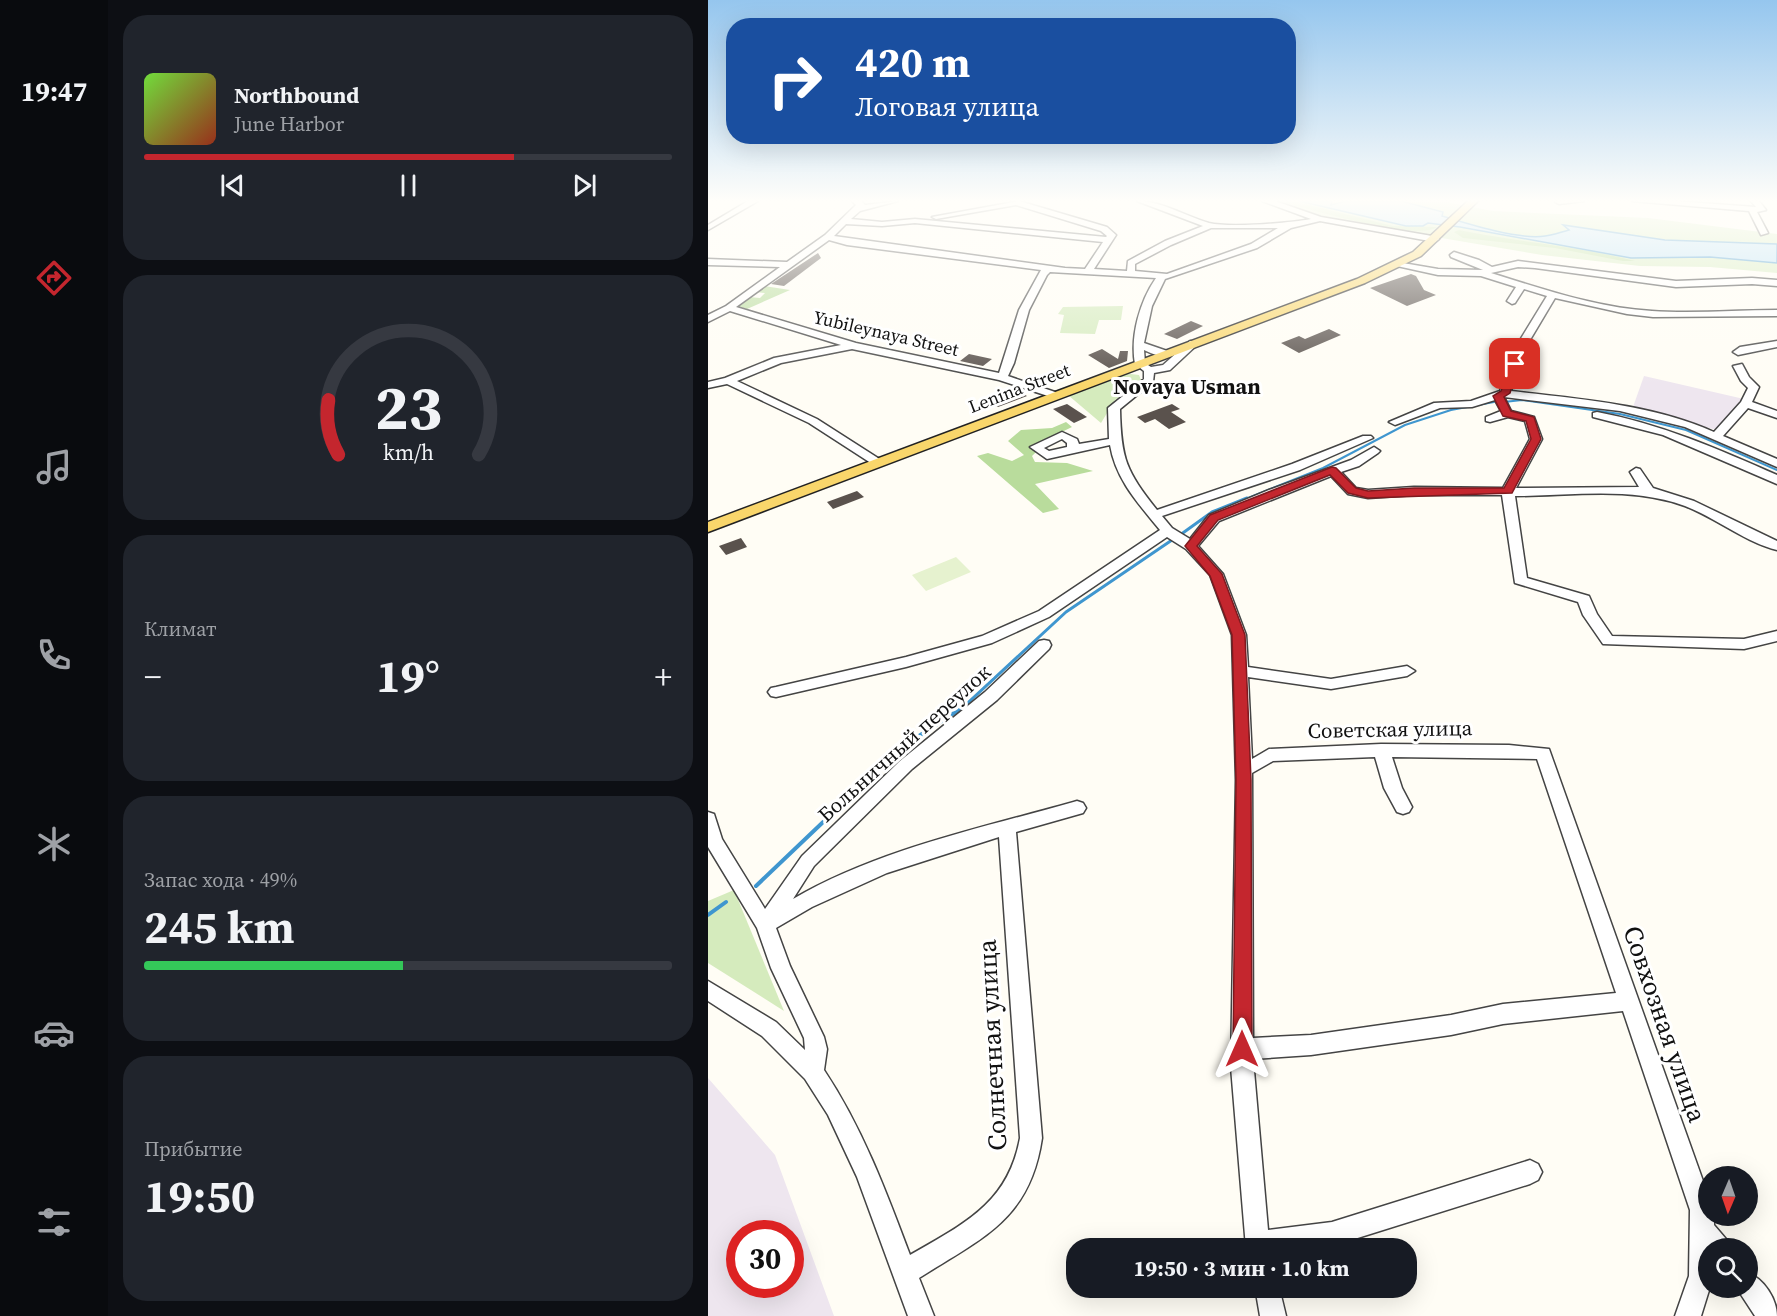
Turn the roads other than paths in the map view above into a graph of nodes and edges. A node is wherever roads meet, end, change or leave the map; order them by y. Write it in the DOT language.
graph roads {
  1 [pos="719,262"];
  2 [pos="791,262"];
  3 [pos="1005,262"];
  4 [pos="1094,262"];
  5 [pos="1132,262"];
  6 [pos="1208,262"];
  7 [pos="1476,262"];
  8 [pos="1400,264"];
  9 [pos="787,265"];
  10 [pos="1048,268"];
  11 [pos="1486,271"];
  12 [pos="1087,273"];
  13 [pos="1131,274"];
  14 [pos="1161,278"];
  15 [pos="1777,283"];
  16 [pos="1522,285"];
  17 [pos="1552,296"];
  18 [pos="1512,301"];
  19 [pos="729,308"];
  20 [pos="1777,314"];
  21 [pos="708,320"];
  22 [pos="1194,343"];
  23 [pos="1139,344"];
  24 [pos="1777,344"];
  25 [pos="854,346"];
  26 [pos="1738,352"];
  27 [pos="1168,353"];
  28 [pos="1738,366"];
  29 [pos="1152,367"];
  30 [pos="1002,377"];
  31 [pos="728,381"];
  32 [pos="708,386"];
  33 [pos="1054,395"];
  34 [pos="1503,402"];
  35 [pos="1746,403"];
  36 [pos="1777,415"];
  37 [pos="1490,419"];
  38 [pos="1530,419"];
  39 [pos="1395,422"];
  40 [pos="1717,436"];
  41 [pos="1367,438"];
  42 [pos="1115,441"];
  43 [pos="1073,449"];
  44 [pos="1374,451"];
  45 [pos="877,463"];
  46 [pos="1777,463"];
  47 [pos="1332,470"];
  48 [pos="1636,472"];
  49 [pos="1777,480"];
  50 [pos="1508,491"];
  51 [pos="1648,491"];
  52 [pos="1154,515"];
  53 [pos="708,527"];
  54 [pos="1167,531"];
  55 [pos="1191,546"];
  56 [pos="1777,546"];
  57 [pos="1777,636"];
  58 [pos="1044,645"];
  59 [pos="1240,671"];
  60 [pos="1407,671"];
  61 [pos="776,692"];
  62 [pos="1243,748"];
  63 [pos="1381,750"];
  64 [pos="1543,753"];
  65 [pos="1269,755"];
  66 [pos="1243,770"];
  67 [pos="1403,807"];
  68 [pos="1077,808"];
  69 [pos="708,819"];
  70 [pos="1007,829"];
  71 [pos="765,925"];
  72 [pos="708,990"];
  73 [pos="1629,1001"];
  74 [pos="1242,1049"];
  75 [pos="813,1072"];
  76 [pos="1530,1172"];
  77 [pos="1701,1229"];
  78 [pos="1256,1238"];
  79 [pos="1307,1238"];
  80 [pos="1702,1238"];
  81 [pos="1709,1238"];
  82 [pos="905,1273"];
  83 [pos="1698,1292"];
  84 [pos="1269,1298"];
  85 [pos="1758,1298"];
  86 [pos="921,1316"];
  87 [pos="1273,1316"];
  88 [pos="1688,1316"];
  89 [pos="1771,1316"];
  1 -- 9 [label="street"];
  2 -- 9 [label="street"];
  3 -- 10 [label="street"];
  4 -- 12 [label="street"];
  5 -- 13 [label="street"];
  6 -- 14 [label="street"];
  7 -- 11 [label="street"];
  8 -- 11 [label="street"];
  8 -- 22 [label="main road, Lenina Street"];
  9 -- 19 [label="street"];
  10 -- 12 [label="street"];
  10 -- 30 [label="street"];
  11 -- 15 [label="street"];
  11 -- 16 [label="street"];
  12 -- 13 [label="street"];
  13 -- 14 [label="street"];
  14 -- 23 [label="street"];
  16 -- 17 [label="street"];
  16 -- 18 [label="street"];
  17 -- 20 [label="street"];
  17 -- 34 [label="street"];
  19 -- 21 [label="street"];
  19 -- 25 [label="street, Yubileynaya Street"];
  22 -- 27 [label="main road, Lenina Street"];
  22 -- 29 [label="street"];
  23 -- 27 [label="street"];
  23 -- 29 [label="street"];
  24 -- 26 [label="street"];
  25 -- 30 [label="street, Yubileynaya Street"];
  25 -- 31 [label="street"];
  27 -- 29 [label="main road, Lenina Street"];
  28 -- 35 [label="street"];
  29 -- 33 [label="main road, Lenina Street"];
  29 -- 42 [label="street"];
  30 -- 33 [label="street, Yubileynaya Street"];
  31 -- 32 [label="street"];
  31 -- 45 [label="street"];
  33 -- 45 [label="main road, Lenina Street"];
  34 -- 37 [label="street"];
  34 -- 38 [label="street"];
  34 -- 39 [label="street"];
  34 -- 40 [label="street"];
  35 -- 36 [label="street"];
  35 -- 40 [label="street"];
  38 -- 49 [label="street"];
  38 -- 50 [label="street"];
  40 -- 46 [label="street"];
  41 -- 52 [label="street"];
  42 -- 43 [label="street"];
  42 -- 52 [label="street"];
  44 -- 47 [label="street"];
  45 -- 53 [label="main road, Lenina Street"];
  47 -- 50 [label="street"];
  47 -- 55 [label="street"];
  48 -- 51 [label="street"];
  50 -- 51 [label="street"];
  50 -- 57 [label="street"];
  51 -- 56 [label="street"];
  52 -- 54 [label="street"];
  54 -- 55 [label="street"];
  54 -- 61 [label="street, Больничный переулок"];
  55 -- 59 [label="street"];
  58 -- 71 [label="street, Больничный переулок"];
  59 -- 60 [label="street"];
  59 -- 62 [label="street"];
  62 -- 65 [label="street"];
  62 -- 66 [label="street"];
  63 -- 64 [label="street, Советская улица"];
  63 -- 65 [label="street, Советская улица"];
  63 -- 67 [label="street"];
  64 -- 73 [label="street, Совхозная улица"];
  65 -- 66 [label="street, Советская улица"];
  66 -- 74 [label="street"];
  68 -- 70 [label="street"];
  69 -- 71 [label="street"];
  70 -- 71 [label="street"];
  70 -- 82 [label="street, Солнечная улица"];
  71 -- 75 [label="street"];
  72 -- 75 [label="street"];
  73 -- 74 [label="street"];
  73 -- 77 [label="street, Совхозная улица"];
  74 -- 78 [label="street"];
  75 -- 82 [label="street"];
  76 -- 79 [label="street"];
  77 -- 80 [label="street, Совхозная улица"];
  77 -- 81 [label="street"];
  82 -- 86 [label="street"];
  83 -- 88 [label="street, Совхозная улица"];
  84 -- 87 [label="street"];
  85 -- 89 [label="street"];
}
